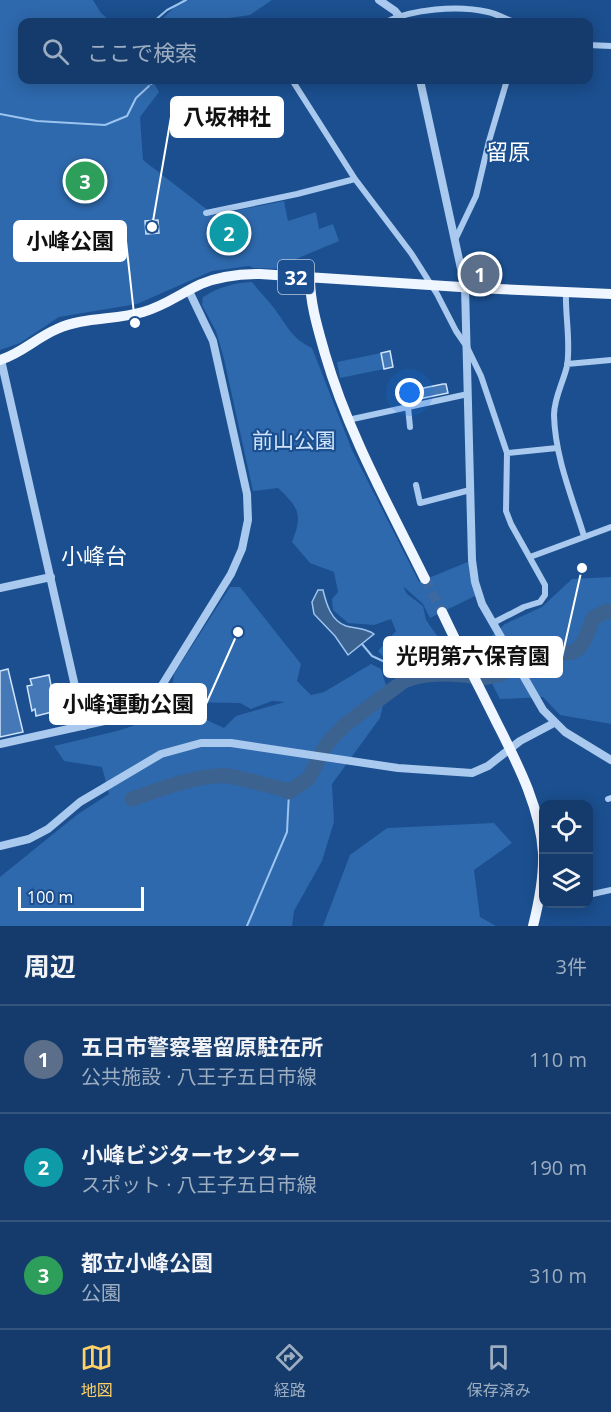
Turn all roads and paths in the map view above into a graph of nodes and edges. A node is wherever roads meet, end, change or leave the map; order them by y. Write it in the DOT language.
graph roads {
  1 [pos="379,0"];
  2 [pos="401,18"];
  3 [pos="407,18"];
  4 [pos="504,18"];
  5 [pos="593,45"];
  6 [pos="611,46"];
  7 [pos="294,84"];
  8 [pos="421,84"];
  9 [pos="506,84"];
  10 [pos="355,179"];
  11 [pos="206,213"];
  12 [pos="455,240"];
  13 [pos="310,278"];
  14 [pos="431,285"];
  15 [pos="465,287"];
  16 [pos="189,291"];
  17 [pos="566,292"];
  18 [pos="611,294"];
  19 [pos="467,347"];
  20 [pos="0,360"];
  21 [pos="611,360"];
  22 [pos="567,364"];
  23 [pos="483,381"];
  24 [pos="467,383"];
  25 [pos="468,394"];
  26 [pos="408,407"];
  27 [pos="348,420"];
  28 [pos="410,427"];
  29 [pos="557,448"];
  30 [pos="507,453"];
  31 [pos="416,485"];
  32 [pos="470,490"];
  33 [pos="611,527"];
  34 [pos="584,536"];
  35 [pos="530,557"];
  36 [pos="51,577"];
  37 [pos="425,579"];
  38 [pos="0,588"];
  39 [pos="441,612"];
  40 [pos="494,623"];
  41 [pos="554,723"];
  42 [pos="84,726"];
  43 [pos="0,744"];
  44 [pos="510,749"];
  45 [pos="611,760"];
  46 [pos="0,846"];
  47 [pos="611,890"];
  48 [pos="593,894"];
  49 [pos="533,926"];
  1 -- 2 [label="street"];
  3 -- 4 [label="street"];
  5 -- 6 [label="street"];
  7 -- 10 [label="street"];
  8 -- 12 [label="street"];
  9 -- 12 [label="street"];
  10 -- 11 [label="street"];
  10 -- 14 [label="street"];
  12 -- 15 [label="street"];
  13 -- 14 [label="main road, 32"];
  13 -- 16 [label="main road, 32"];
  13 -- 27 [label="main road"];
  14 -- 15 [label="main road, 32"];
  14 -- 19 [label="street"];
  15 -- 17 [label="main road, 32"];
  15 -- 19 [label="street"];
  16 -- 20 [label="main road, 32"];
  16 -- 42 [label="street"];
  17 -- 18 [label="main road, 32"];
  17 -- 22 [label="street"];
  19 -- 23 [label="street"];
  19 -- 24 [label="street"];
  20 -- 36 [label="street"];
  21 -- 22 [label="street"];
  22 -- 29 [label="street"];
  23 -- 24 [label="street"];
  23 -- 30 [label="street"];
  24 -- 25 [label="street"];
  25 -- 26 [label="street"];
  25 -- 32 [label="street"];
  26 -- 27 [label="street"];
  26 -- 28 [label="street"];
  27 -- 37 [label="main road"];
  29 -- 30 [label="street"];
  29 -- 34 [label="street"];
  30 -- 35 [label="street"];
  31 -- 32 [label="street"];
  32 -- 40 [label="street"];
  33 -- 34 [label="street"];
  34 -- 35 [label="street"];
  35 -- 40 [label="street"];
  36 -- 38 [label="street"];
  36 -- 42 [label="street"];
  39 -- 44 [label="main road"];
  40 -- 41 [label="street"];
  41 -- 44 [label="street"];
  41 -- 45 [label="street"];
  42 -- 43 [label="street"];
  44 -- 46 [label="street"];
  44 -- 49 [label="main road"];
  47 -- 48 [label="street"];
}
